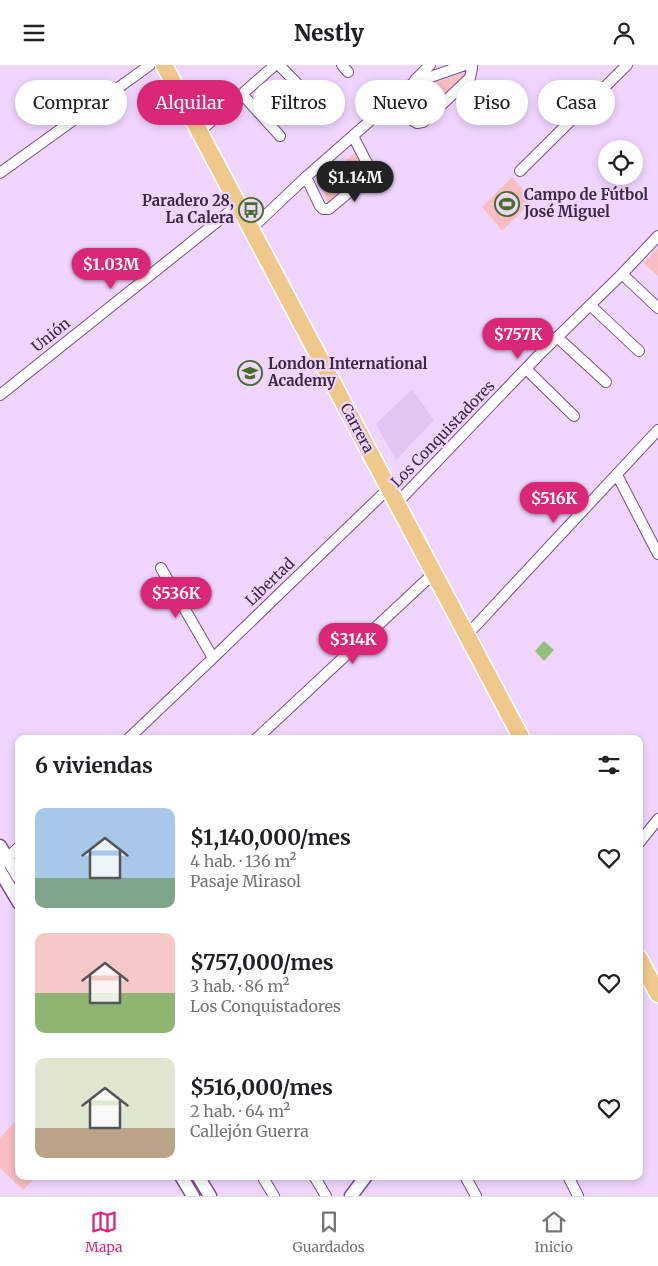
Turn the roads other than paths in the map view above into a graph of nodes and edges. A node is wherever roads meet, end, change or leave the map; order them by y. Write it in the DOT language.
graph roads {
  1 [pos="150,65"];
  2 [pos="164,65"];
  3 [pos="274,65"];
  4 [pos="279,65"];
  5 [pos="430,65"];
  6 [pos="465,65"];
  7 [pos="472,65"];
  8 [pos="627,65"];
  9 [pos="294,80"];
  10 [pos="416,80"];
  11 [pos="422,80"];
  12 [pos="243,93"];
  13 [pos="243,95"];
  14 [pos="446,100"];
  15 [pos="207,125"];
  16 [pos="365,125"];
  17 [pos="199,132"];
  18 [pos="280,136"];
  19 [pos="353,136"];
  20 [pos="520,171"];
  21 [pos="0,173"];
  22 [pos="306,177"];
  23 [pos="238,205"];
  24 [pos="251,229"];
  25 [pos="658,236"];
  26 [pos="622,274"];
  27 [pos="590,305"];
  28 [pos="658,308"];
  29 [pos="557,337"];
  30 [pos="639,351"];
  31 [pos="526,369"];
  32 [pos="606,382"];
  33 [pos="0,395"];
  34 [pos="574,417"];
  35 [pos="658,430"];
  36 [pos="617,475"];
  37 [pos="389,488"];
  38 [pos="397,503"];
  39 [pos="658,554"];
  40 [pos="161,568"];
  41 [pos="434,573"];
  42 [pos="467,635"];
  43 [pos="213,659"];
  44 [pos="132,735"];
  45 [pos="260,735"];
  46 [pos="520,735"];
  47 [pos="658,819"];
  48 [pos="643,838"];
  49 [pos="0,846"];
  50 [pos="15,851"];
  51 [pos="4,862"];
  52 [pos="0,871"];
  53 [pos="15,874"];
  54 [pos="15,896"];
  55 [pos="643,966"];
  56 [pos="658,994"];
  57 [pos="183,1180"];
  58 [pos="200,1180"];
  59 [pos="264,1180"];
  60 [pos="316,1180"];
  61 [pos="363,1180"];
  62 [pos="467,1180"];
  63 [pos="570,1180"];
  64 [pos="193,1196"];
  65 [pos="210,1196"];
  66 [pos="274,1196"];
  67 [pos="326,1196"];
  68 [pos="351,1196"];
  69 [pos="476,1196"];
  70 [pos="578,1196"];
  1 -- 21 [label="street"];
  2 -- 17 [label="main road, Carrera"];
  3 -- 12 [label="street"];
  4 -- 9 [label="street"];
  5 -- 10 [label="street"];
  6 -- 11 [label="street"];
  7 -- 14 [label="street"];
  8 -- 20 [label="street"];
  13 -- 18 [label="street"];
  15 -- 17 [label="street"];
  16 -- 19 [label="street"];
  17 -- 23 [label="main road, Carrera"];
  19 -- 22 [label="street"];
  19 -- 22 [label="street"];
  22 -- 24 [label="street"];
  23 -- 24 [label="main road, Carrera"];
  23 -- 33 [label="street, Unión"];
  24 -- 37 [label="main road, Carrera"];
  25 -- 26 [label="street, Los Conquistadores"];
  26 -- 27 [label="street, Los Conquistadores"];
  26 -- 28 [label="street"];
  27 -- 29 [label="street, Los Conquistadores"];
  27 -- 30 [label="street"];
  29 -- 31 [label="street, Los Conquistadores"];
  29 -- 32 [label="street"];
  31 -- 34 [label="street"];
  31 -- 38 [label="street, Los Conquistadores"];
  35 -- 36 [label="street"];
  36 -- 39 [label="street"];
  36 -- 42 [label="street"];
  37 -- 38 [label="main road, Carrera"];
  37 -- 43 [label="street, Libertad"];
  38 -- 41 [label="main road, Carrera"];
  40 -- 43 [label="street"];
  41 -- 42 [label="main road, Carrera"];
  41 -- 45 [label="street"];
  42 -- 46 [label="main road, Carrera"];
  43 -- 44 [label="street, Libertad"];
  47 -- 48 [label="street"];
  49 -- 51 [label="street"];
  50 -- 51 [label="street"];
  51 -- 53 [label="street"];
  52 -- 54 [label="street"];
  55 -- 56 [label="main road"];
  57 -- 64 [label="street"];
  58 -- 65 [label="street"];
  59 -- 66 [label="street"];
  60 -- 67 [label="street"];
  61 -- 68 [label="street"];
  62 -- 69 [label="street"];
  63 -- 70 [label="street"];
}
